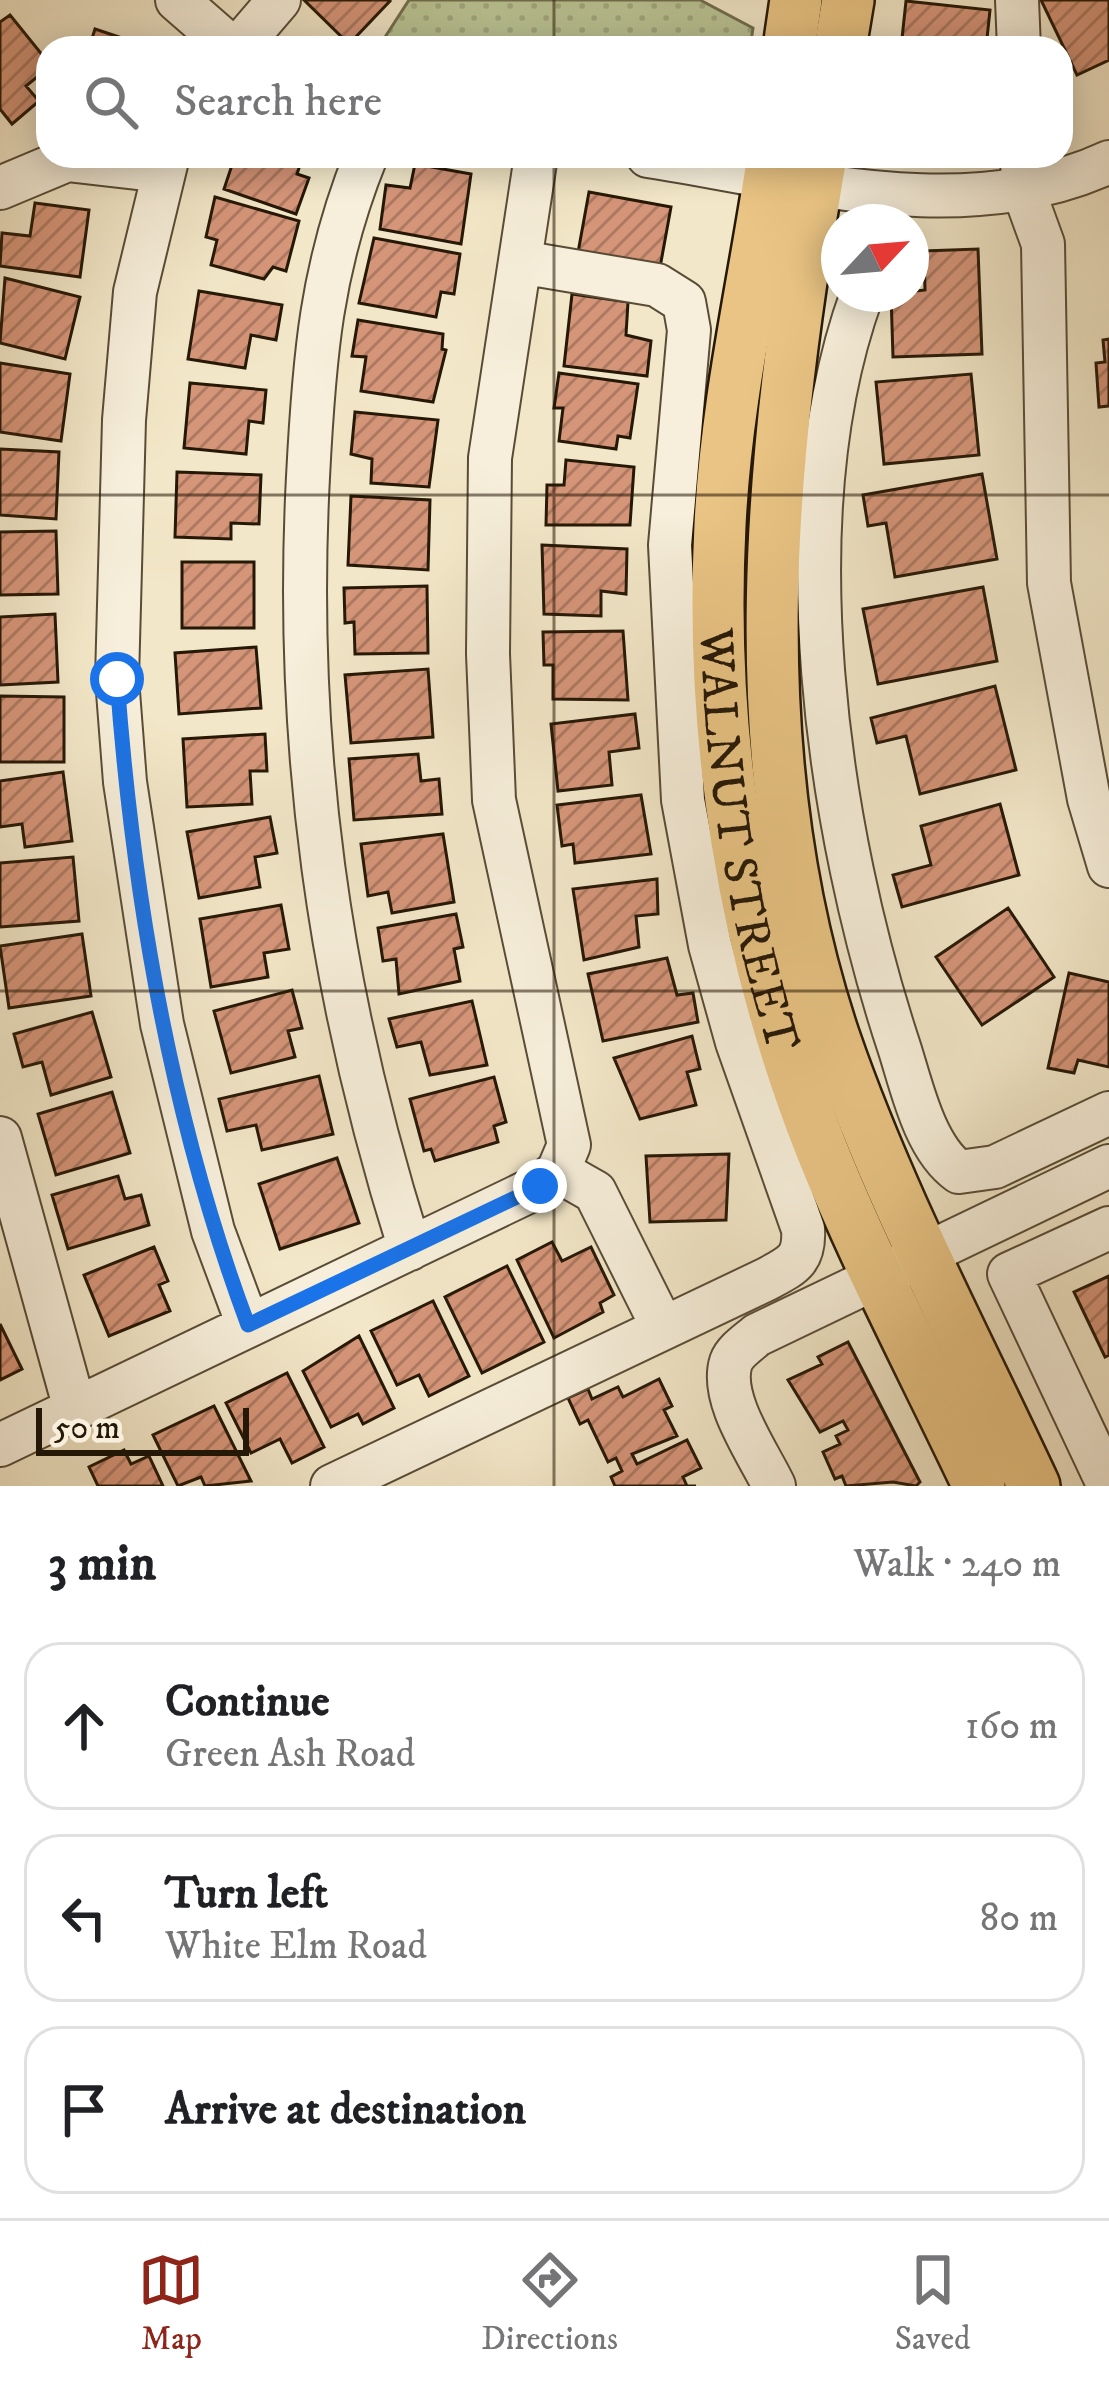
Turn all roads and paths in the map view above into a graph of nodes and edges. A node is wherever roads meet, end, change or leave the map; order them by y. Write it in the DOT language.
graph roads {
  1 [pos="177,0"];
  2 [pos="279,0"];
  3 [pos="796,0"];
  4 [pos="848,0"];
  5 [pos="1017,0"];
  6 [pos="220,36"];
  7 [pos="246,36"];
  8 [pos="791,36"];
  9 [pos="842,36"];
  10 [pos="1018,36"];
  11 [pos="1109,162"];
  12 [pos="1073,167"];
  13 [pos="48,168"];
  14 [pos="165,168"];
  15 [pos="361,168"];
  16 [pos="534,168"];
  17 [pos="795,168"];
  18 [pos="795,168"];
  19 [pos="798,168"];
  20 [pos="1062,168"];
  21 [pos="1023,173"];
  22 [pos="0,188"];
  23 [pos="888,204"];
  24 [pos="917,204"];
  25 [pos="520,262"];
  26 [pos="858,312"];
  27 [pos="1109,866"];
  28 [pos="1109,1113"];
  29 [pos="0,1138"];
  30 [pos="1109,1166"];
  31 [pos="558,1171"];
  32 [pos="1109,1228"];
  33 [pos="410,1249"];
  34 [pos="926,1255"];
  35 [pos="880,1278"];
  36 [pos="248,1325"];
  37 [pos="662,1326"];
  38 [pos="75,1409"];
  39 [pos="0,1445"];
  40 [pos="332,1486"];
  41 [pos="774,1486"];
  42 [pos="979,1486"];
  43 [pos="1034,1486"];
  44 [pos="1109,1486"];
  1 -- 6 [label="street"];
  2 -- 7 [label="street"];
  3 -- 8 [label="main road"];
  4 -- 9 [label="main road"];
  5 -- 10 [label="street"];
  11 -- 12 [label="street"];
  13 -- 22 [label="street"];
  14 -- 36 [label="street"];
  15 -- 33 [label="street"];
  16 -- 25 [label="street"];
  17 -- 34 [label="main road, WALNUT STREET"];
  18 -- 35 [label="main road, WALNUT STREET"];
  19 -- 23 [label="street"];
  20 -- 21 [label="street"];
  21 -- 24 [label="street"];
  21 -- 27 [label="street"];
  25 -- 31 [label="street"];
  25 -- 37 [label="street"];
  26 -- 28 [label="street"];
  29 -- 38 [label="street"];
  30 -- 34 [label="street"];
  31 -- 33 [label="street"];
  31 -- 37 [label="street"];
  32 -- 44 [label="street"];
  33 -- 36 [label="street"];
  34 -- 35 [label="street"];
  34 -- 43 [label="main road, WALNUT STREET"];
  35 -- 41 [label="street"];
  35 -- 42 [label="main road, WALNUT STREET"];
  36 -- 38 [label="street"];
  37 -- 40 [label="street"];
  38 -- 39 [label="street"];
}
